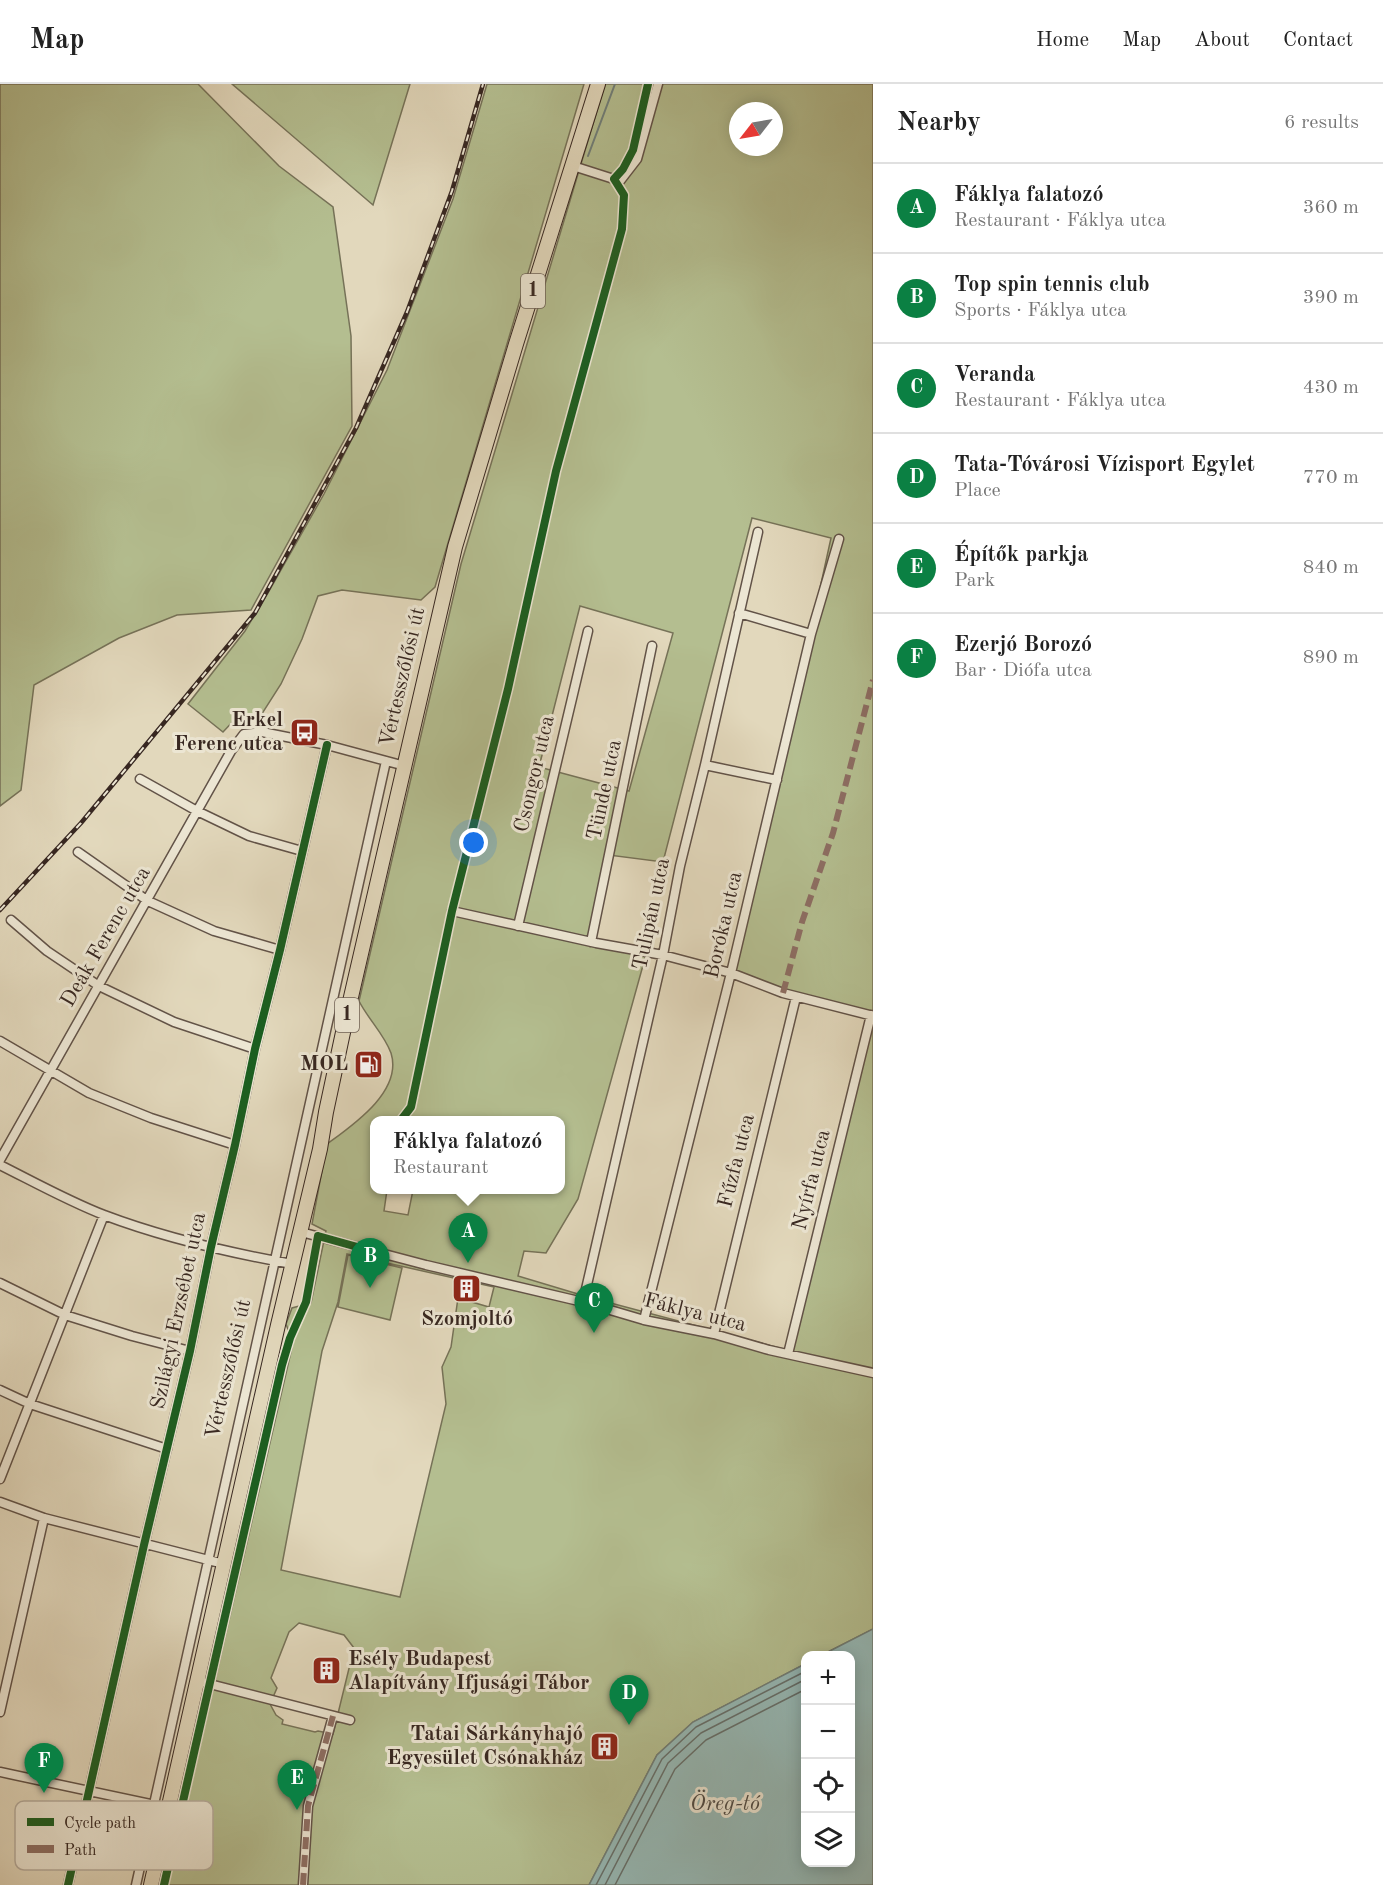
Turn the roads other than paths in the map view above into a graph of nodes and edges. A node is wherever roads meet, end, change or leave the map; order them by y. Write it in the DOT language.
graph roads {
  1 [pos="598,84"];
  2 [pos="658,84"];
  3 [pos="573,166"];
  4 [pos="758,532"];
  5 [pos="838,539"];
  6 [pos="739,613"];
  7 [pos="588,631"];
  8 [pos="811,634"];
  9 [pos="652,646"];
  10 [pos="327,745"];
  11 [pos="386,761"];
  12 [pos="705,765"];
  13 [pos="405,766"];
  14 [pos="140,778"];
  15 [pos="777,780"];
  16 [pos="197,811"];
  17 [pos="302,851"];
  18 [pos="78,852"];
  19 [pos="363,863"];
  20 [pos="382,866"];
  21 [pos="148,901"];
  22 [pos="452,911"];
  23 [pos="11,920"];
  24 [pos="518,926"];
  25 [pos="591,942"];
  26 [pos="280,950"];
  27 [pos="663,955"];
  28 [pos="731,973"];
  29 [pos="99,986"];
  30 [pos="796,997"];
  31 [pos="872,1016"];
  32 [pos="0,1041"];
  33 [pos="255,1048"];
  34 [pos="50,1071"];
  35 [pos="235,1145"];
  36 [pos="0,1160"];
  37 [pos="0,1165"];
  38 [pos="104,1215"];
  39 [pos="301,1232"];
  40 [pos="211,1246"];
  41 [pos="274,1261"];
  42 [pos="292,1264"];
  43 [pos="0,1283"];
  44 [pos="583,1302"];
  45 [pos="65,1315"];
  46 [pos="644,1320"];
  47 [pos="714,1334"];
  48 [pos="190,1351"];
  49 [pos="788,1354"];
  50 [pos="873,1373"];
  51 [pos="0,1390"];
  52 [pos="30,1404"];
  53 [pos="168,1449"];
  54 [pos="0,1479"];
  55 [pos="0,1502"];
  56 [pos="44,1518"];
  57 [pos="144,1545"];
  58 [pos="208,1560"];
  59 [pos="224,1564"];
  60 [pos="198,1681"];
  61 [pos="0,1713"];
  62 [pos="333,1716"];
  63 [pos="350,1720"];
  64 [pos="0,1772"];
  65 [pos="88,1791"];
  66 [pos="86,1801"];
  67 [pos="138,1801"];
  68 [pos="154,1801"];
  69 [pos="171,1801"];
  70 [pos="71,1870"];
  71 [pos="139,1870"];
  72 [pos="155,1870"];
  73 [pos="68,1885"];
  74 [pos="136,1885"];
  75 [pos="151,1885"];
  76 [pos="303,1885"];
  1 -- 3 [label="main road, 1"];
  2 -- 3 [label="street"];
  3 -- 13 [label="main road, Vértesszőlősi út / 1"];
  4 -- 6 [label="street, Tulipán utca"];
  5 -- 8 [label="street, Boróka utca"];
  6 -- 8 [label="street"];
  6 -- 12 [label="street, Tulipán utca"];
  7 -- 24 [label="street, Csongor utca"];
  8 -- 15 [label="street, Boróka utca"];
  9 -- 25 [label="street, Tünde utca"];
  10 -- 11 [label="street"];
  10 -- 16 [label="street, Deák Ferenc utca"];
  10 -- 17 [label="street, Szilágyi Erzsébet utca"];
  11 -- 13 [label="street"];
  11 -- 19 [label="street, Vértesszőlősi út"];
  12 -- 15 [label="street"];
  12 -- 27 [label="street, Tulipán utca"];
  13 -- 20 [label="main road, Vértesszőlősi út / 1"];
  14 -- 16 [label="street"];
  15 -- 28 [label="street, Boróka utca"];
  16 -- 17 [label="street"];
  16 -- 21 [label="street, Deák Ferenc utca"];
  17 -- 26 [label="street, Szilágyi Erzsébet utca"];
  18 -- 21 [label="street"];
  19 -- 20 [label="street"];
  19 -- 41 [label="street, Vértesszőlősi út"];
  20 -- 39 [label="main road, Vértesszőlősi út / 1"];
  21 -- 26 [label="street"];
  21 -- 29 [label="street, Deák Ferenc utca"];
  22 -- 24 [label="street"];
  23 -- 29 [label="street"];
  24 -- 25 [label="street"];
  25 -- 27 [label="street"];
  26 -- 33 [label="street, Szilágyi Erzsébet utca"];
  27 -- 28 [label="street"];
  27 -- 44 [label="street, Tulipán utca"];
  28 -- 30 [label="street"];
  28 -- 46 [label="street, Boróka utca"];
  29 -- 33 [label="street"];
  29 -- 34 [label="street, Deák Ferenc utca"];
  30 -- 31 [label="street"];
  30 -- 47 [label="street, Fűzfa utca"];
  31 -- 49 [label="street, Nyírfa utca"];
  32 -- 34 [label="street"];
  33 -- 35 [label="street, Szilágyi Erzsébet utca"];
  34 -- 35 [label="street"];
  34 -- 36 [label="street, Deák Ferenc utca"];
  35 -- 40 [label="street, Szilágyi Erzsébet utca"];
  37 -- 38 [label="street"];
  38 -- 40 [label="street"];
  38 -- 45 [label="street"];
  39 -- 42 [label="main road, Vértesszőlősi út / 1"];
  39 -- 44 [label="street, Fáklya utca"];
  40 -- 41 [label="street"];
  40 -- 48 [label="street, Szilágyi Erzsébet utca"];
  41 -- 42 [label="street"];
  41 -- 58 [label="street, Vértesszőlősi út"];
  42 -- 59 [label="main road, Vértesszőlősi út / 1"];
  43 -- 45 [label="street"];
  44 -- 46 [label="street, Fáklya utca"];
  45 -- 48 [label="street"];
  45 -- 52 [label="street"];
  46 -- 47 [label="street, Fáklya utca"];
  47 -- 49 [label="street, Fáklya utca"];
  48 -- 53 [label="street, Szilágyi Erzsébet utca"];
  49 -- 50 [label="street, Fáklya utca"];
  51 -- 52 [label="street"];
  52 -- 53 [label="street"];
  52 -- 54 [label="street"];
  53 -- 57 [label="street, Szilágyi Erzsébet utca"];
  55 -- 56 [label="street"];
  56 -- 57 [label="street"];
  56 -- 61 [label="street"];
  57 -- 58 [label="street"];
  57 -- 65 [label="street, Szilágyi Erzsébet utca"];
  58 -- 59 [label="street"];
  58 -- 68 [label="street, Vértesszőlősi út"];
  59 -- 60 [label="main road, Vértesszőlősi út / 1"];
  60 -- 62 [label="street"];
  60 -- 69 [label="main road, Vértesszőlősi út / 1"];
  62 -- 63 [label="street"];
  62 -- 76 [label="street"];
  64 -- 65 [label="street"];
  65 -- 66 [label="street, Szilágyi Erzsébet utca"];
  65 -- 67 [label="street"];
  70 -- 73 [label="street, Szilágyi Erzsébet utca"];
  71 -- 74 [label="street, Vértesszőlősi út"];
  72 -- 75 [label="main road, Vértesszőlősi út / 1"];
}
